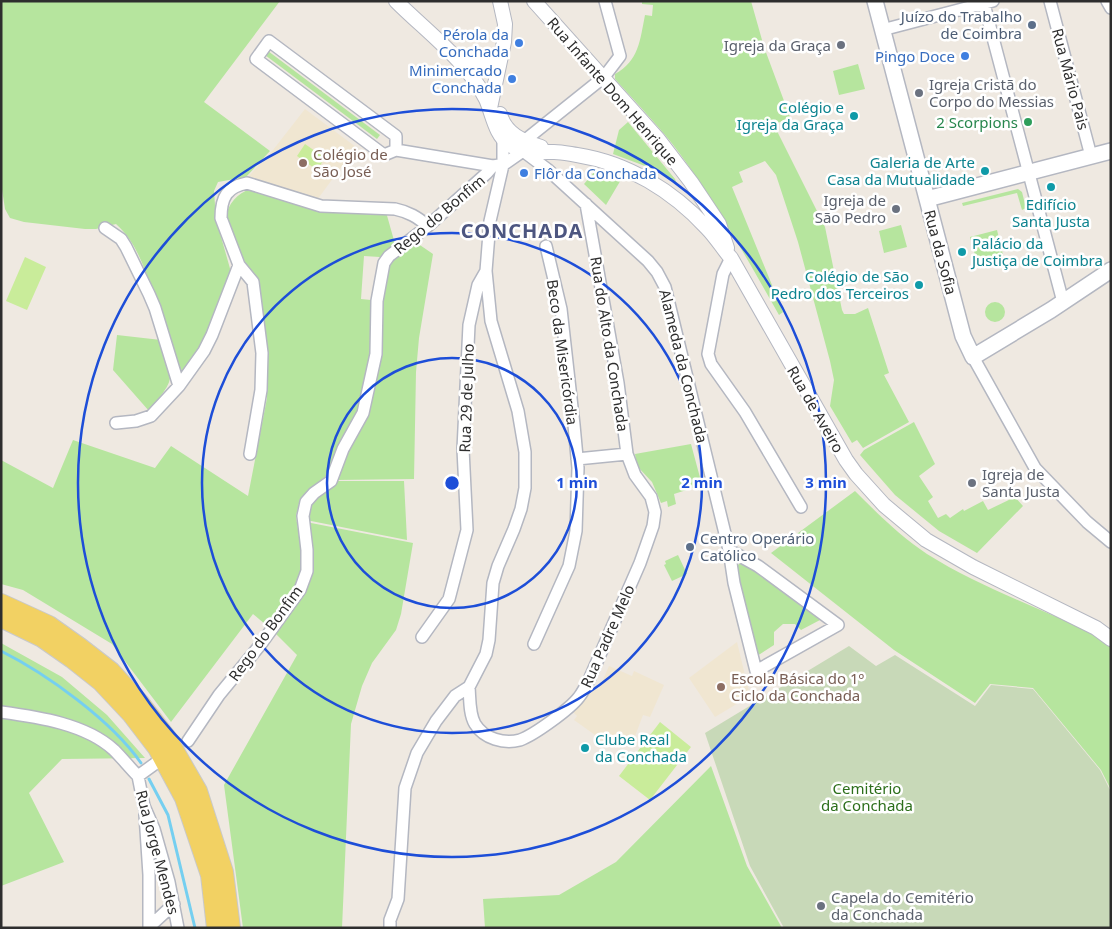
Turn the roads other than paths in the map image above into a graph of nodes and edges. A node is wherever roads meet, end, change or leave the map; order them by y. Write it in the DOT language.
graph roads {
  1 [pos="396,1"];
  2 [pos="500,1"];
  3 [pos="534,1"];
  4 [pos="605,1"];
  5 [pos="875,1"];
  6 [pos="1050,1"];
  7 [pos="1107,1"];
  8 [pos="988,2"];
  9 [pos="1111,8"];
  10 [pos="882,30"];
  11 [pos="502,52"];
  12 [pos="462,64"];
  13 [pos="604,78"];
  14 [pos="496,83"];
  15 [pos="490,108"];
  16 [pos="503,140"];
  17 [pos="527,148"];
  18 [pos="396,150"];
  19 [pos="1111,151"];
  20 [pos="1091,156"];
  21 [pos="498,165"];
  22 [pos="1029,172"];
  23 [pos="691,182"];
  24 [pos="927,199"];
  25 [pos="586,204"];
  26 [pos="428,226"];
  27 [pos="105,228"];
  28 [pos="546,246"];
  29 [pos="731,258"];
  30 [pos="239,265"];
  31 [pos="1111,270"];
  32 [pos="486,271"];
  33 [pos="740,275"];
  34 [pos="722,285"];
  35 [pos="1063,302"];
  36 [pos="973,357"];
  37 [pos="179,386"];
  38 [pos="116,423"];
  39 [pos="250,454"];
  40 [pos="627,454"];
  41 [pos="577,459"];
  42 [pos="801,506"];
  43 [pos="1111,542"];
  44 [pos="729,550"];
  45 [pos="1,603"];
  46 [pos="1,618"];
  47 [pos="422,637"];
  48 [pos="1111,638"];
  49 [pos="534,644"];
  50 [pos="468,687"];
  51 [pos="1,712"];
  52 [pos="188,740"];
  53 [pos="156,763"];
  54 [pos="138,776"];
  55 [pos="144,806"];
  56 [pos="174,904"];
  57 [pos="149,927"];
  58 [pos="178,928"];
  59 [pos="216,928"];
  60 [pos="232,928"];
  61 [pos="390,928"];
  1 -- 12 [label="street"];
  2 -- 11 [label="street"];
  3 -- 13 [label="street, Rua Infante Dom Henrique"];
  4 -- 13 [label="street, Rego do Bonfim"];
  5 -- 10 [label="main road, Rua da Sofia"];
  6 -- 20 [label="street, Rua Mário Pais"];
  7 -- 9 [label="street"];
  8 -- 10 [label="street"];
  8 -- 22 [label="street"];
  10 -- 24 [label="main road, Rua da Sofia"];
  11 -- 12 [label="street"];
  11 -- 14 [label="street"];
  12 -- 15 [label="street"];
  13 -- 17 [label="street, Rego do Bonfim"];
  13 -- 23 [label="street, Rua Infante Dom Henrique"];
  14 -- 15 [label="street"];
  14 -- 17 [label="street"];
  15 -- 16 [label="street"];
  16 -- 17 [label="street"];
  16 -- 21 [label="street"];
  17 -- 21 [label="street, Rego do Bonfim"];
  17 -- 25 [label="street, Alameda da Conchada"];
  17 -- 29 [label="street, Rua de Aveiro"];
  18 -- 18 [label="street"];
  18 -- 21 [label="street"];
  19 -- 20 [label="main road"];
  20 -- 22 [label="main road"];
  21 -- 26 [label="street, Rego do Bonfim"];
  21 -- 32 [label="street"];
  22 -- 24 [label="main road"];
  22 -- 35 [label="street"];
  23 -- 29 [label="street, Rua de Aveiro"];
  24 -- 36 [label="main road, Rua da Sofia"];
  25 -- 40 [label="street, Rua do Alto da Conchada"];
  25 -- 44 [label="street, Alameda da Conchada"];
  26 -- 30 [label="street"];
  26 -- 52 [label="street, Rego do Bonfim"];
  27 -- 37 [label="street"];
  28 -- 41 [label="street, Beco da Misericórdia"];
  29 -- 33 [label="street, Rua de Aveiro"];
  29 -- 34 [label="street"];
  30 -- 37 [label="street"];
  30 -- 39 [label="street"];
  31 -- 35 [label="main road"];
  32 -- 47 [label="street, Rua 29 de Julho"];
  32 -- 50 [label="street"];
  33 -- 34 [label="street"];
  33 -- 48 [label="street, Rua de Aveiro"];
  34 -- 42 [label="street"];
  35 -- 36 [label="main road"];
  36 -- 43 [label="street"];
  37 -- 38 [label="street"];
  40 -- 41 [label="street"];
  40 -- 50 [label="street, Rua Padre Melo"];
  41 -- 49 [label="street, Beco da Misericórdia"];
  44 -- 44 [label="street, Alameda da Conchada"];
  45 -- 60 [label="main road"];
  46 -- 59 [label="main road"];
  50 -- 61 [label="street"];
  51 -- 54 [label="street"];
  53 -- 54 [label="street"];
  54 -- 55 [label="street, Rua Jorge Mendes"];
  55 -- 56 [label="street, Rua Jorge Mendes"];
  55 -- 57 [label="street"];
  56 -- 57 [label="street"];
  56 -- 58 [label="street, Rua Jorge Mendes"];
}
